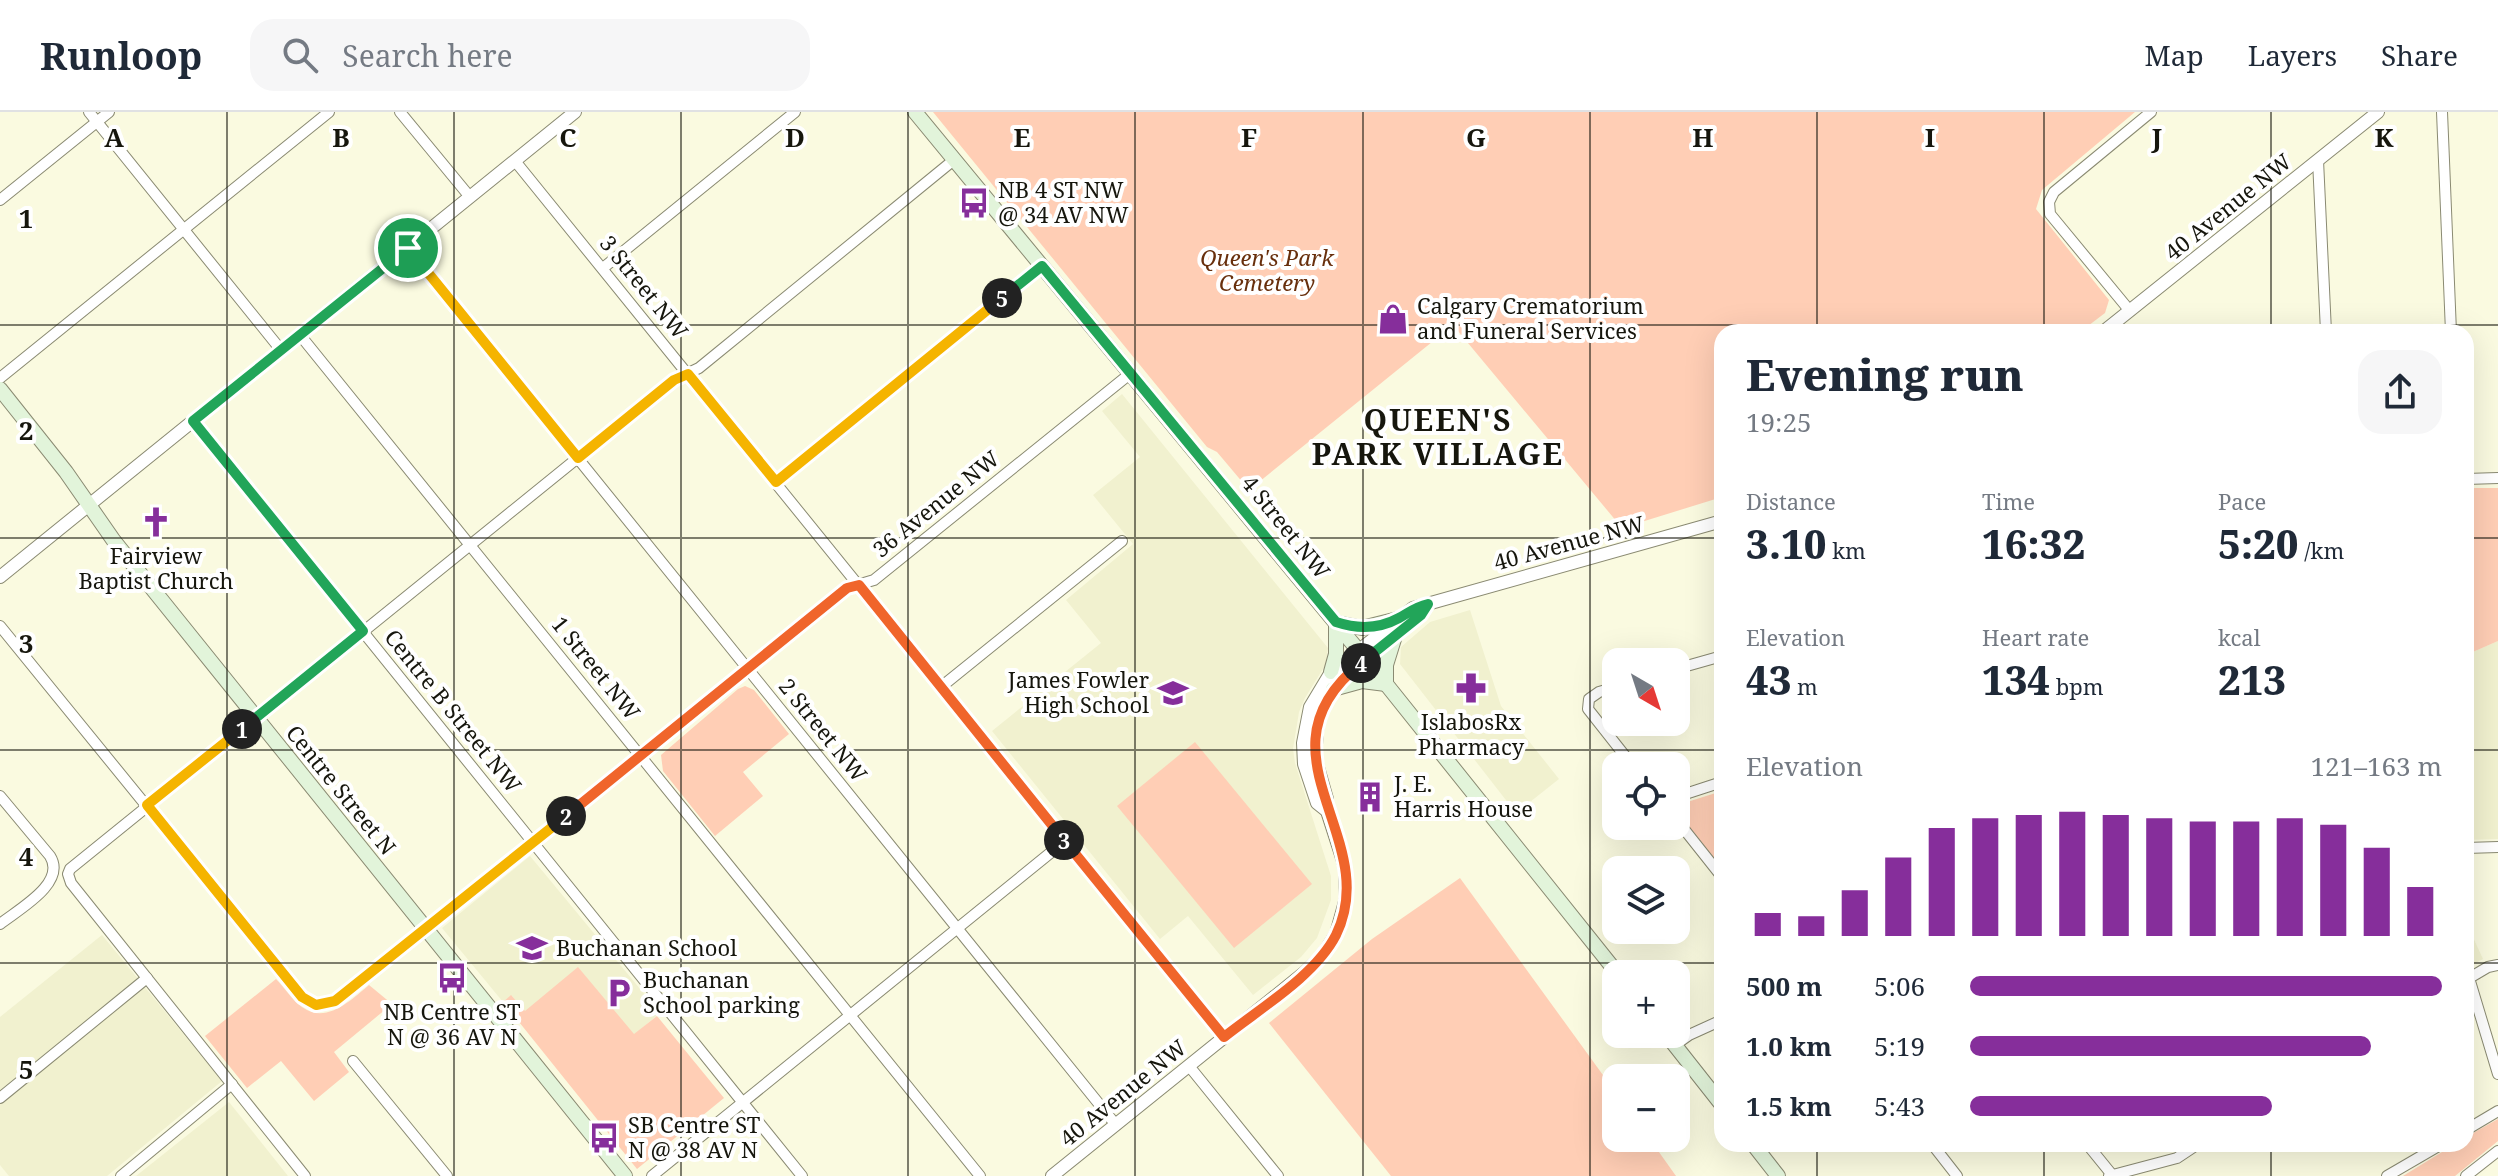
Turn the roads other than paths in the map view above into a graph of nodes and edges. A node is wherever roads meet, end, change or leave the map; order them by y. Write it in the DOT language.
graph roads {
  1 [pos="89,112"];
  2 [pos="109,112"];
  3 [pos="329,112"];
  4 [pos="400,112"];
  5 [pos="575,112"];
  6 [pos="795,112"];
  7 [pos="915,112"];
  8 [pos="2151,112"];
  9 [pos="2442,112"];
  10 [pos="2375,113"];
  11 [pos="97,122"];
  12 [pos="955,159"];
  13 [pos="2318,160"];
  14 [pos="515,161"];
  15 [pos="470,197"];
  16 [pos="0,200"];
  17 [pos="184,230"];
  18 [pos="408,248"];
  19 [pos="1042,266"];
  20 [pos="603,268"];
  21 [pos="2130,311"];
  22 [pos="2113,324"];
  23 [pos="2324,324"];
  24 [pos="2451,324"];
  25 [pos="300,335"];
  26 [pos="281,350"];
  27 [pos="1131,373"];
  28 [pos="688,374"];
  29 [pos="0,378"];
  30 [pos="0,389"];
  31 [pos="193,421"];
  32 [pos="578,458"];
  33 [pos="2498,478"];
  34 [pos="2474,479"];
  35 [pos="776,482"];
  36 [pos="89,504"];
  37 [pos="1714,523"];
  38 [pos="1122,541"];
  39 [pos="471,544"];
  40 [pos="0,577"];
  41 [pos="859,585"];
  42 [pos="1428,604"];
  43 [pos="1398,619"];
  44 [pos="1336,622"];
  45 [pos="0,626"];
  46 [pos="363,631"];
  47 [pos="1395,636"];
  48 [pos="1362,655"];
  49 [pos="1714,658"];
  50 [pos="1690,665"];
  51 [pos="748,669"];
  52 [pos="1331,672"];
  53 [pos="1386,684"];
  54 [pos="941,687"];
  55 [pos="1333,689"];
  56 [pos="1602,691"];
  57 [pos="255,718"];
  58 [pos="1602,727"];
  59 [pos="1609,736"];
  60 [pos="1622,752"];
  61 [pos="641,755"];
  62 [pos="1714,785"];
  63 [pos="1690,792"];
  64 [pos="0,796"];
  65 [pos="147,805"];
  66 [pos="1327,811"];
  67 [pos="1690,837"];
  68 [pos="1065,841"];
  69 [pos="533,842"];
  70 [pos="2498,847"];
  71 [pos="2474,848"];
  72 [pos="1714,867"];
  73 [pos="0,924"];
  74 [pos="426,929"];
  75 [pos="957,929"];
  76 [pos="1607,960"];
  77 [pos="2498,965"];
  78 [pos="2474,975"];
  79 [pos="147,978"];
  80 [pos="2474,998"];
  81 [pos="850,1016"];
  82 [pos="1714,1024"];
  83 [pos="1690,1035"];
  84 [pos="1224,1037"];
  85 [pos="1676,1048"];
  86 [pos="353,1061"];
  87 [pos="1189,1066"];
  88 [pos="2498,1074"];
  89 [pos="232,1084"];
  90 [pos="1714,1095"];
  91 [pos="0,1098"];
  92 [pos="742,1103"];
  93 [pos="2498,1111"];
  94 [pos="1116,1125"];
  95 [pos="2474,1125"];
  96 [pos="2498,1151"];
  97 [pos="1759,1152"];
  98 [pos="1938,1152"];
  99 [pos="2093,1152"];
  100 [pos="2186,1152"];
  101 [pos="2428,1152"];
  102 [pos="121,1176"];
  103 [pos="305,1176"];
  104 [pos="447,1176"];
  105 [pos="625,1176"];
  106 [pos="652,1176"];
  107 [pos="802,1176"];
  108 [pos="980,1176"];
  109 [pos="1052,1176"];
  110 [pos="1276,1176"];
  111 [pos="1778,1176"];
  112 [pos="1957,1176"];
  113 [pos="2111,1176"];
  114 [pos="2387,1176"];
  115 [pos="2466,1176"];
  1 -- 11 [label="street"];
  2 -- 11 [label="street"];
  3 -- 17 [label="street"];
  4 -- 15 [label="street"];
  5 -- 14 [label="street"];
  6 -- 20 [label="street"];
  7 -- 12 [label="main road, 4 Street NW"];
  8 -- 21 [label="street"];
  9 -- 24 [label="street"];
  10 -- 13 [label="street, 40 Avenue NW"];
  11 -- 16 [label="street"];
  11 -- 17 [label="street"];
  12 -- 19 [label="main road, 4 Street NW"];
  12 -- 28 [label="street"];
  13 -- 21 [label="street, 40 Avenue NW"];
  13 -- 23 [label="street"];
  14 -- 15 [label="street"];
  14 -- 20 [label="street, 3 Street NW"];
  15 -- 18 [label="street"];
  17 -- 26 [label="street"];
  17 -- 29 [label="street"];
  18 -- 25 [label="street"];
  18 -- 32 [label="street, 2 Street NW"];
  19 -- 27 [label="main road, 4 Street NW"];
  19 -- 35 [label="street"];
  20 -- 28 [label="street, 3 Street NW"];
  21 -- 22 [label="street, 40 Avenue NW"];
  25 -- 26 [label="street"];
  25 -- 39 [label="street, 1 Street NW"];
  26 -- 31 [label="street"];
  27 -- 41 [label="street, 36 Avenue NW"];
  27 -- 44 [label="main road, 4 Street NW"];
  28 -- 32 [label="street"];
  28 -- 35 [label="street, 3 Street NW"];
  30 -- 36 [label="main road, Centre Street N"];
  31 -- 36 [label="street"];
  31 -- 46 [label="street, Centre B Street NW"];
  32 -- 39 [label="street"];
  32 -- 51 [label="street, 2 Street NW"];
  33 -- 34 [label="street"];
  35 -- 41 [label="street, 3 Street NW"];
  36 -- 40 [label="street"];
  36 -- 57 [label="main road, Centre Street N"];
  37 -- 42 [label="street, 40 Avenue NW"];
  38 -- 54 [label="street"];
  39 -- 46 [label="street"];
  39 -- 61 [label="street, 1 Street NW"];
  41 -- 51 [label="street, 36 Avenue NW"];
  41 -- 54 [label="street, 3 Street NW"];
  42 -- 43 [label="street, 40 Avenue NW"];
  42 -- 47 [label="street, 40 Avenue NW"];
  43 -- 44 [label="main road"];
  43 -- 48 [label="street, 40 Avenue NW"];
  44 -- 48 [label="main road, 4 Street NW"];
  44 -- 52 [label="main road"];
  45 -- 65 [label="street"];
  46 -- 57 [label="street"];
  46 -- 69 [label="street, Centre B Street NW"];
  47 -- 48 [label="street, 40 Avenue NW"];
  47 -- 53 [label="main road"];
  48 -- 52 [label="street, 40 Avenue NW"];
  48 -- 53 [label="main road, 4 Street NW"];
  48 -- 55 [label="street, 40 Avenue NW"];
  49 -- 50 [label="street"];
  51 -- 61 [label="street, 36 Avenue NW"];
  51 -- 75 [label="street, 2 Street NW"];
  52 -- 66 [label="street, 40 Avenue NW"];
  53 -- 55 [label="main road"];
  53 -- 76 [label="main road, 4 Street NW"];
  54 -- 68 [label="street, 3 Street NW"];
  55 -- 66 [label="street, 40 Avenue NW"];
  56 -- 58 [label="street"];
  57 -- 65 [label="street"];
  57 -- 74 [label="main road, Centre Street N"];
  59 -- 60 [label="street"];
  61 -- 69 [label="street, 36 Avenue NW"];
  61 -- 81 [label="street, 1 Street NW"];
  62 -- 63 [label="street"];
  64 -- 73 [label="street"];
  65 -- 74 [label="street, 36 Avenue NW"];
  65 -- 79 [label="street"];
  66 -- 84 [label="street, 40 Avenue NW"];
  67 -- 72 [label="street"];
  68 -- 75 [label="street"];
  68 -- 84 [label="street, 3 Street NW"];
  69 -- 74 [label="street, 36 Avenue NW"];
  69 -- 92 [label="street, Centre B Street NW"];
  70 -- 71 [label="street"];
  74 -- 105 [label="main road, Centre Street N"];
  75 -- 81 [label="street"];
  75 -- 94 [label="street, 2 Street NW"];
  77 -- 78 [label="street"];
  79 -- 89 [label="street"];
  79 -- 91 [label="street"];
  80 -- 88 [label="street"];
  81 -- 92 [label="street"];
  81 -- 108 [label="street, 1 Street NW"];
  82 -- 83 [label="street"];
  84 -- 87 [label="street, 40 Avenue NW"];
  85 -- 90 [label="main road"];
  86 -- 104 [label="street"];
  87 -- 94 [label="street, 40 Avenue NW"];
  87 -- 110 [label="street"];
  89 -- 102 [label="street"];
  89 -- 103 [label="street"];
  92 -- 106 [label="street"];
  92 -- 107 [label="street, Centre B Street NW"];
  93 -- 95 [label="street"];
  94 -- 109 [label="street, 40 Avenue NW"];
  96 -- 115 [label="street"];
  97 -- 111 [label="main road"];
  98 -- 112 [label="street"];
  99 -- 113 [label="street"];
  100 -- 113 [label="street"];
  101 -- 114 [label="street"];
}
